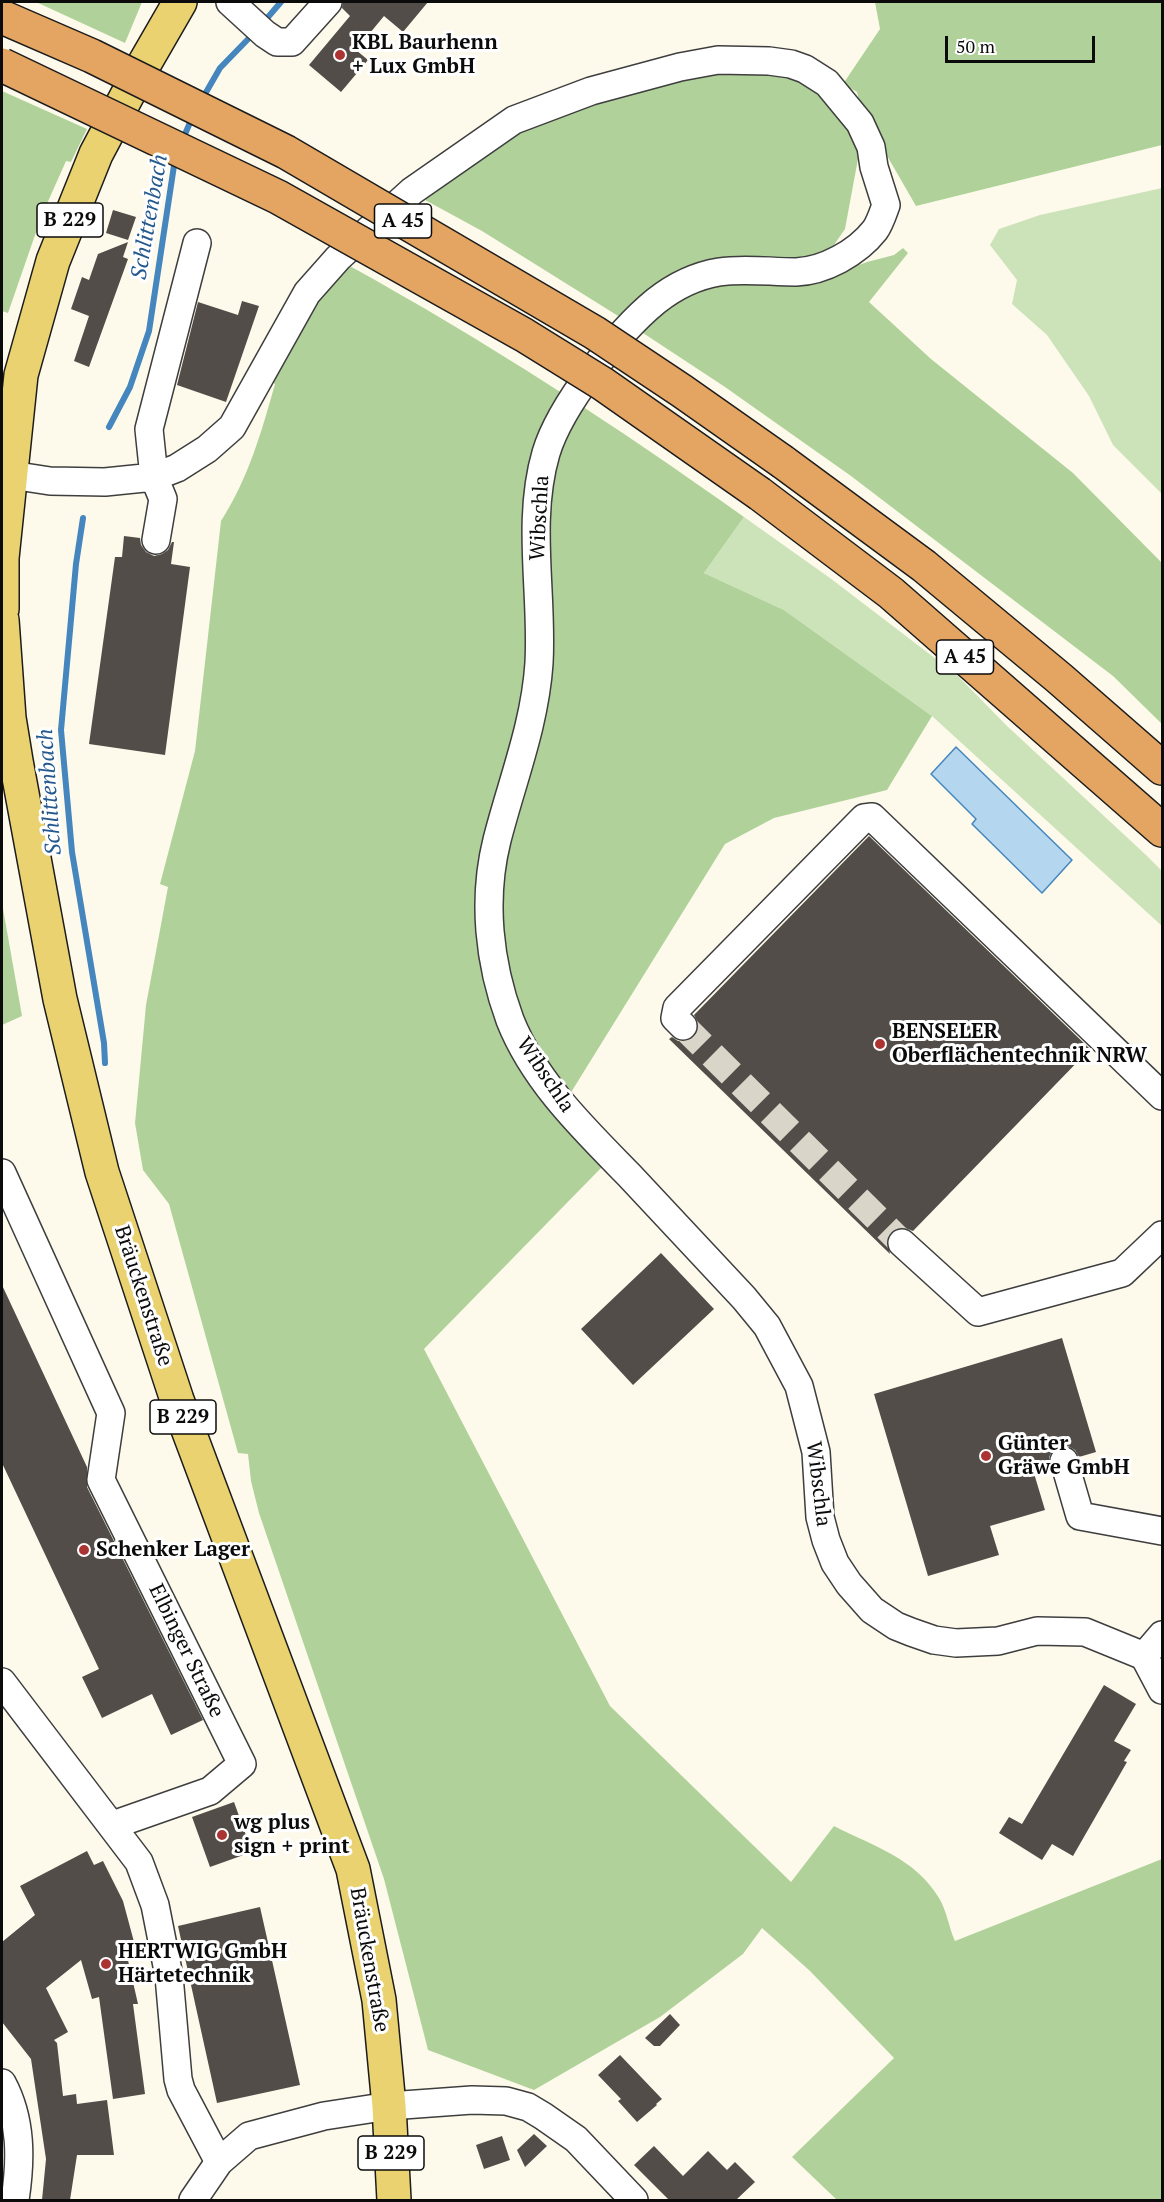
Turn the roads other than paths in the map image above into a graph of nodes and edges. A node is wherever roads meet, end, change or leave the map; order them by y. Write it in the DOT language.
graph roads {
  1 [pos="180,2"];
  2 [pos="328,2"];
  3 [pos="237,9"];
  4 [pos="2,17"];
  5 [pos="2,65"];
  6 [pos="197,243"];
  7 [pos="11,387"];
  8 [pos="6,474"];
  9 [pos="154,477"];
  10 [pos="156,540"];
  11 [pos="2,609"];
  12 [pos="2,620"];
  13 [pos="1162,768"];
  14 [pos="1162,830"];
  15 [pos="683,1026"];
  16 [pos="1162,1096"];
  17 [pos="2,1173"];
  18 [pos="1162,1235"];
  19 [pos="902,1243"];
  20 [pos="1064,1461"];
  21 [pos="1162,1531"];
  22 [pos="1162,1635"];
  23 [pos="1144,1656"];
  24 [pos="2,1682"];
  25 [pos="1162,1690"];
  26 [pos="113,1826"];
  27 [pos="5,2096"];
  28 [pos="389,2106"];
  29 [pos="219,2162"];
  30 [pos="15,2200"];
  31 [pos="192,2200"];
  32 [pos="394,2200"];
  33 [pos="634,2200"];
  1 -- 7 [label="main road, B 229"];
  2 -- 3 [label="street"];
  4 -- 13 [label="highway, A 45, bridge"];
  5 -- 14 [label="highway, A 45, bridge"];
  6 -- 9 [label="street"];
  7 -- 8 [label="main road, B 229"];
  8 -- 9 [label="street, Wibschla"];
  8 -- 11 [label="main road, B 229"];
  9 -- 10 [label="street"];
  9 -- 23 [label="street, Wibschla"];
  12 -- 28 [label="main road, Bräuckenstraße / B 229"];
  15 -- 16 [label="street"];
  17 -- 26 [label="street, Elbinger Straße"];
  18 -- 19 [label="street"];
  20 -- 21 [label="street"];
  22 -- 23 [label="street"];
  23 -- 25 [label="street"];
  24 -- 26 [label="street"];
  26 -- 29 [label="street"];
  27 -- 30 [label="street"];
  28 -- 29 [label="street"];
  28 -- 32 [label="main road, Bräuckenstraße / B 229"];
  28 -- 33 [label="street"];
  29 -- 31 [label="street"];
}
